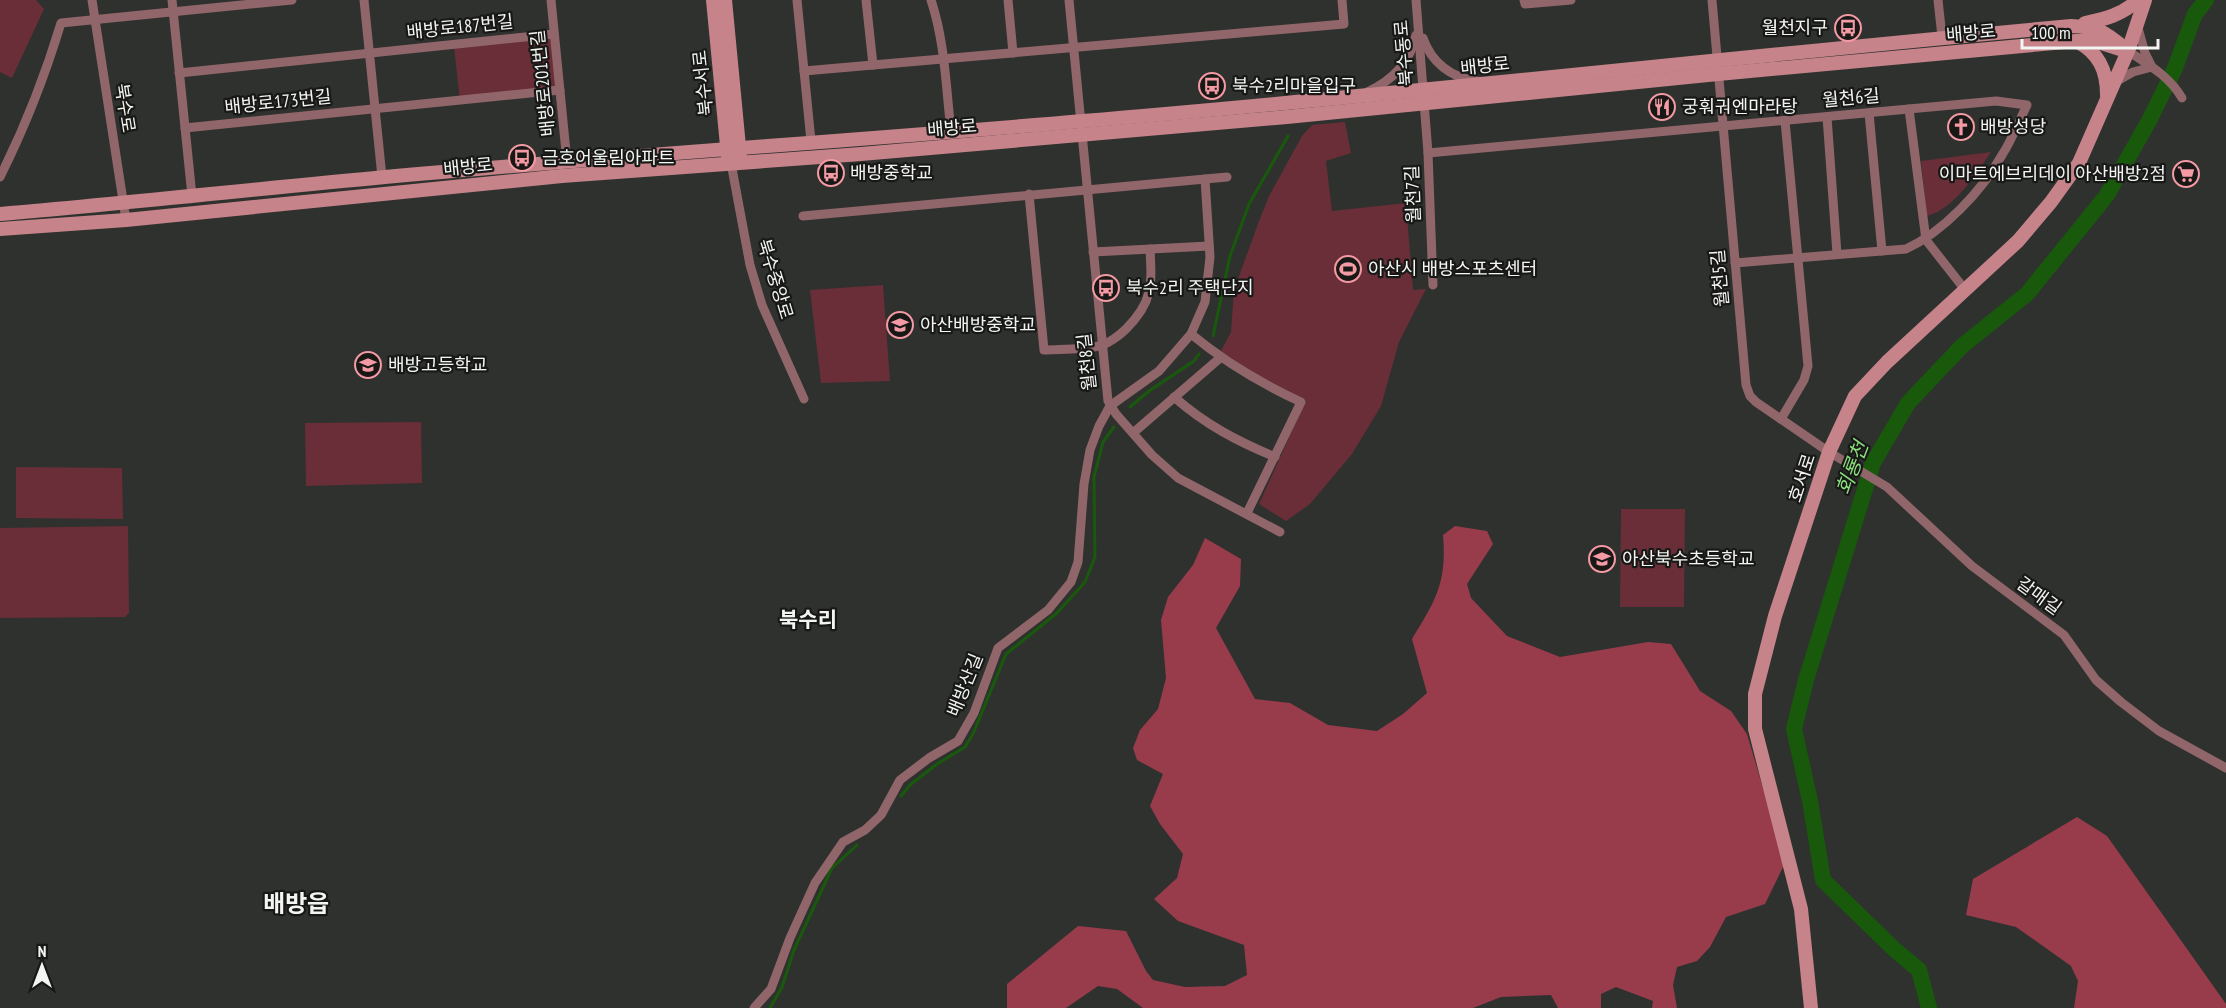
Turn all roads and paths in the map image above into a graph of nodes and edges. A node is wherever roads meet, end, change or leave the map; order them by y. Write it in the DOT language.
graph roads {
  1 [pos="92,0"];
  2 [pos="172,0"];
  3 [pos="292,0"];
  4 [pos="364,0"];
  5 [pos="551,0"];
  6 [pos="713,0"];
  7 [pos="724,0"];
  8 [pos="797,0"];
  9 [pos="866,0"];
  10 [pos="931,0"];
  11 [pos="1008,0"];
  12 [pos="1069,0"];
  13 [pos="1342,0"];
  14 [pos="1416,0"];
  15 [pos="1524,0"];
  16 [pos="1571,0"];
  17 [pos="1712,0"];
  18 [pos="1938,0"];
  19 [pos="2138,0"];
  20 [pos="2145,0"];
  21 [pos="173,12"];
  22 [pos="95,19"];
  23 [pos="2138,22"];
  24 [pos="1419,26"];
  25 [pos="2068,26"];
  26 [pos="554,34"];
  27 [pos="1942,37"];
  28 [pos="2076,41"];
  29 [pos="1074,48"];
  30 [pos="2128,51"];
  31 [pos="369,53"];
  32 [pos="1013,53"];
  33 [pos="943,59"];
  34 [pos="2147,61"];
  35 [pos="873,65"];
  36 [pos="1718,67"];
  37 [pos="804,71"];
  38 [pos="179,73"];
  39 [pos="2115,82"];
  40 [pos="1491,83"];
  41 [pos="560,90"];
  42 [pos="1360,96"];
  43 [pos="1424,96"];
  44 [pos="2182,98"];
  45 [pos="2106,103"];
  46 [pos="375,108"];
  47 [pos="1909,110"];
  48 [pos="1869,113"];
  49 [pos="1827,117"];
  50 [pos="1785,121"];
  51 [pos="1723,126"];
  52 [pos="185,128"];
  53 [pos="1082,128"];
  54 [pos="951,131"];
  55 [pos="811,141"];
  56 [pos="1428,153"];
  57 [pos="733,157"];
  58 [pos="567,162"];
  59 [pos="0,177"];
  60 [pos="382,177"];
  61 [pos="1227,177"];
  62 [pos="1205,179"];
  63 [pos="1088,188"];
  64 [pos="1029,194"];
  65 [pos="192,196"];
  66 [pos="123,203"];
  67 [pos="0,214"];
  68 [pos="803,216"];
  69 [pos="126,220"];
  70 [pos="0,229"];
  71 [pos="1926,240"];
  72 [pos="1209,246"];
  73 [pos="1150,249"];
  74 [pos="1882,251"];
  75 [pos="1094,252"];
  76 [pos="1837,254"];
  77 [pos="1796,259"];
  78 [pos="1735,263"];
  79 [pos="1433,285"];
  80 [pos="1966,291"];
  81 [pos="1191,334"];
  82 [pos="1101,346"];
  83 [pos="1220,358"];
  84 [pos="1174,397"];
  85 [pos="804,399"];
  86 [pos="1110,406"];
  87 [pos="1781,419"];
  88 [pos="1133,433"];
  89 [pos="1829,452"];
  90 [pos="1275,457"];
  91 [pos="1247,513"];
  92 [pos="1280,532"];
  93 [pos="2226,768"];
  94 [pos="754,1008"];
  95 [pos="1811,1008"];
  1 -- 22 [label="street, 북수로"];
  2 -- 21 [label="street"];
  3 -- 21 [label="street"];
  4 -- 31 [label="street"];
  5 -- 26 [label="street, 배방로201번길"];
  6 -- 57 [label="street, 북수서로"];
  7 -- 57 [label="street, 북수서로"];
  8 -- 37 [label="street"];
  9 -- 35 [label="street"];
  10 -- 33 [label="street"];
  11 -- 32 [label="street"];
  12 -- 29 [label="street"];
  13 -- 29 [label="street"];
  14 -- 24 [label="street, 북수동로"];
  15 -- 16 [label="street"];
  17 -- 36 [label="street, 월천5길"];
  18 -- 27 [label="street"];
  19 -- 25 [label="street"];
  20 -- 23 [label="street, 호서로"];
  21 -- 22 [label="street"];
  21 -- 38 [label="street"];
  22 -- 59 [label="street"];
  22 -- 66 [label="street, 북수로"];
  23 -- 30 [label="street, 호서로"];
  23 -- 34 [label="street"];
  24 -- 40 [label="street"];
  24 -- 42 [label="street"];
  24 -- 43 [label="street, 북수동로"];
  25 -- 27 [label="street, 배방로"];
  25 -- 30 [label="street, 배방로"];
  26 -- 31 [label="street, 배방로187번길"];
  26 -- 41 [label="street, 배방로201번길"];
  27 -- 36 [label="street, 배방로"];
  28 -- 30 [label="street, 배방로"];
  28 -- 36 [label="street, 배방로"];
  28 -- 45 [label="street"];
  29 -- 32 [label="street"];
  29 -- 53 [label="street"];
  30 -- 34 [label="street"];
  30 -- 39 [label="street, 호서로"];
  31 -- 38 [label="street"];
  31 -- 46 [label="street"];
  32 -- 33 [label="street"];
  33 -- 35 [label="street"];
  33 -- 54 [label="street"];
  34 -- 39 [label="street"];
  34 -- 44 [label="street"];
  35 -- 37 [label="street"];
  36 -- 40 [label="street, 배방로"];
  36 -- 43 [label="street, 배방로"];
  36 -- 51 [label="street, 월천5길"];
  37 -- 55 [label="street"];
  38 -- 52 [label="street"];
  39 -- 45 [label="street, 호서로"];
  40 -- 43 [label="street, 배방로"];
  41 -- 46 [label="street"];
  41 -- 58 [label="street, 배방로201번길"];
  42 -- 43 [label="street, 배방로"];
  42 -- 53 [label="street, 배방로"];
  43 -- 53 [label="street, 배방로"];
  43 -- 56 [label="street, 월천7길"];
  45 -- 80 [label="street, 호서로"];
  46 -- 52 [label="street, 배방로173번길"];
  46 -- 60 [label="street"];
  47 -- 48 [label="street, 월천6길"];
  47 -- 71 [label="street"];
  47 -- 71 [label="street, 월천6길"];
  48 -- 49 [label="street, 월천6길"];
  48 -- 74 [label="street"];
  49 -- 50 [label="street, 월천6길"];
  49 -- 76 [label="street"];
  50 -- 51 [label="street, 월천6길"];
  50 -- 77 [label="street"];
  51 -- 56 [label="street, 월천6길"];
  51 -- 78 [label="street, 월천5길"];
  52 -- 65 [label="street"];
  53 -- 54 [label="street, 배방로"];
  53 -- 57 [label="street, 배방로"];
  53 -- 63 [label="street, 월천8길"];
  54 -- 55 [label="street, 배방로"];
  55 -- 57 [label="street, 배방로"];
  56 -- 79 [label="street, 월천7길"];
  57 -- 58 [label="street, 배방로"];
  57 -- 69 [label="street, 배방로"];
  57 -- 85 [label="street, 북수중앙로"];
  58 -- 60 [label="street, 배방로"];
  60 -- 65 [label="street, 배방로"];
  61 -- 62 [label="street"];
  62 -- 63 [label="street"];
  62 -- 72 [label="street"];
  63 -- 64 [label="street"];
  63 -- 75 [label="street, 월천8길"];
  64 -- 68 [label="street"];
  64 -- 82 [label="street"];
  65 -- 66 [label="street, 배방로"];
  66 -- 67 [label="street, 배방로"];
  66 -- 69 [label="street, 북수로"];
  69 -- 70 [label="street, 배방로"];
  71 -- 74 [label="street"];
  71 -- 80 [label="street"];
  72 -- 73 [label="street"];
  72 -- 81 [label="street"];
  73 -- 75 [label="street"];
  73 -- 82 [label="street"];
  74 -- 76 [label="street"];
  75 -- 82 [label="street, 월천8길"];
  76 -- 77 [label="street"];
  77 -- 78 [label="street"];
  77 -- 87 [label="street"];
  78 -- 87 [label="street, 월천5길"];
  80 -- 89 [label="street, 호서로"];
  81 -- 83 [label="street"];
  81 -- 86 [label="street"];
  82 -- 86 [label="street, 월천8길"];
  83 -- 84 [label="street"];
  83 -- 90 [label="street"];
  84 -- 88 [label="street"];
  84 -- 90 [label="street"];
  86 -- 88 [label="street, 월천8길"];
  86 -- 94 [label="street, 배방산길"];
  87 -- 89 [label="street, 월천5길"];
  88 -- 91 [label="street, 월천8길"];
  89 -- 93 [label="street, 갈매길"];
  89 -- 95 [label="street, 호서로"];
  90 -- 91 [label="street"];
  91 -- 92 [label="street, 월천8길"];
}
